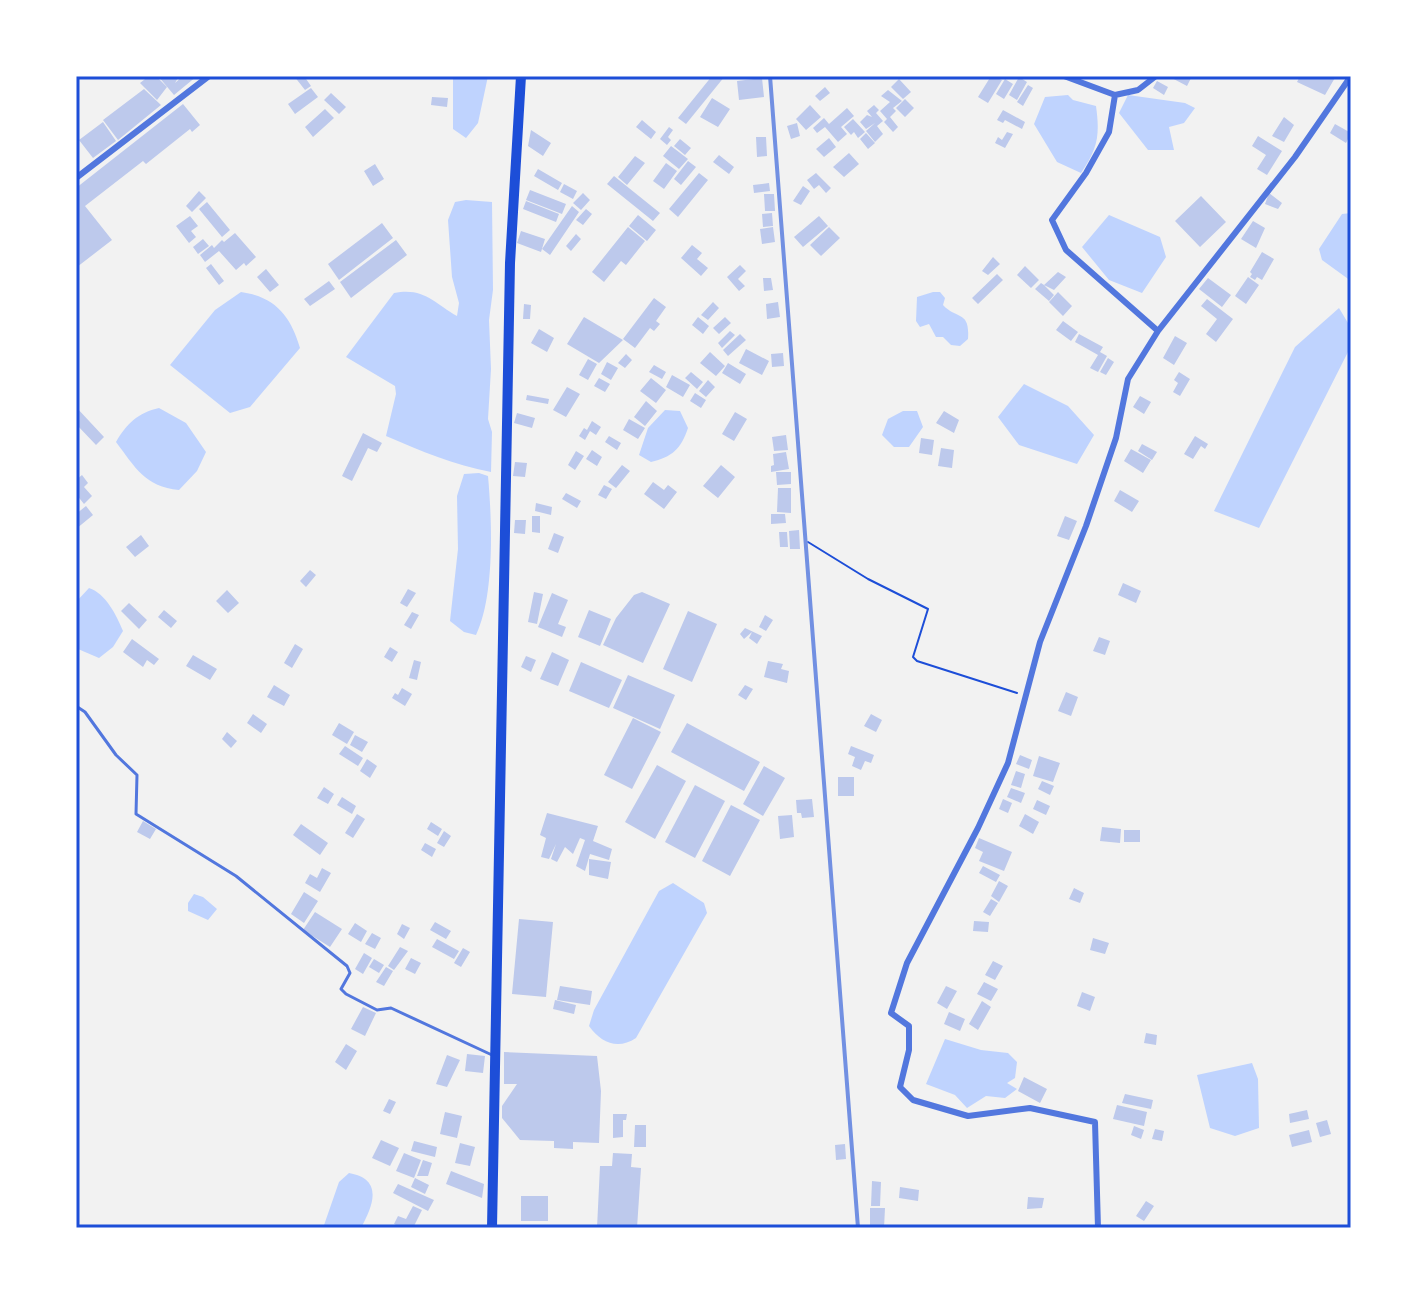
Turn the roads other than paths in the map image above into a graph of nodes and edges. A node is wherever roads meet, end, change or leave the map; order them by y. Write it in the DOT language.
graph roads {
  1 [pos="209,76"];
  2 [pos="521,76"];
  3 [pos="1021,76"];
  4 [pos="1156,76"];
  5 [pos="1351,76"];
  6 [pos="1115,95"];
  7 [pos="76,178"];
  8 [pos="1158,331"];
  9 [pos="76,706"];
  10 [pos="495,1057"];
  11 [pos="492,1228"];
  12 [pos="1098,1228"];
  1 -- 7 [label="street"];
  2 -- 10 [label="main road"];
  3 -- 6 [label="street"];
  4 -- 6 [label="street"];
  5 -- 8 [label="street"];
  6 -- 8 [label="street"];
  8 -- 12 [label="street"];
  9 -- 10 [label="lane"];
  10 -- 11 [label="main road"];
}
